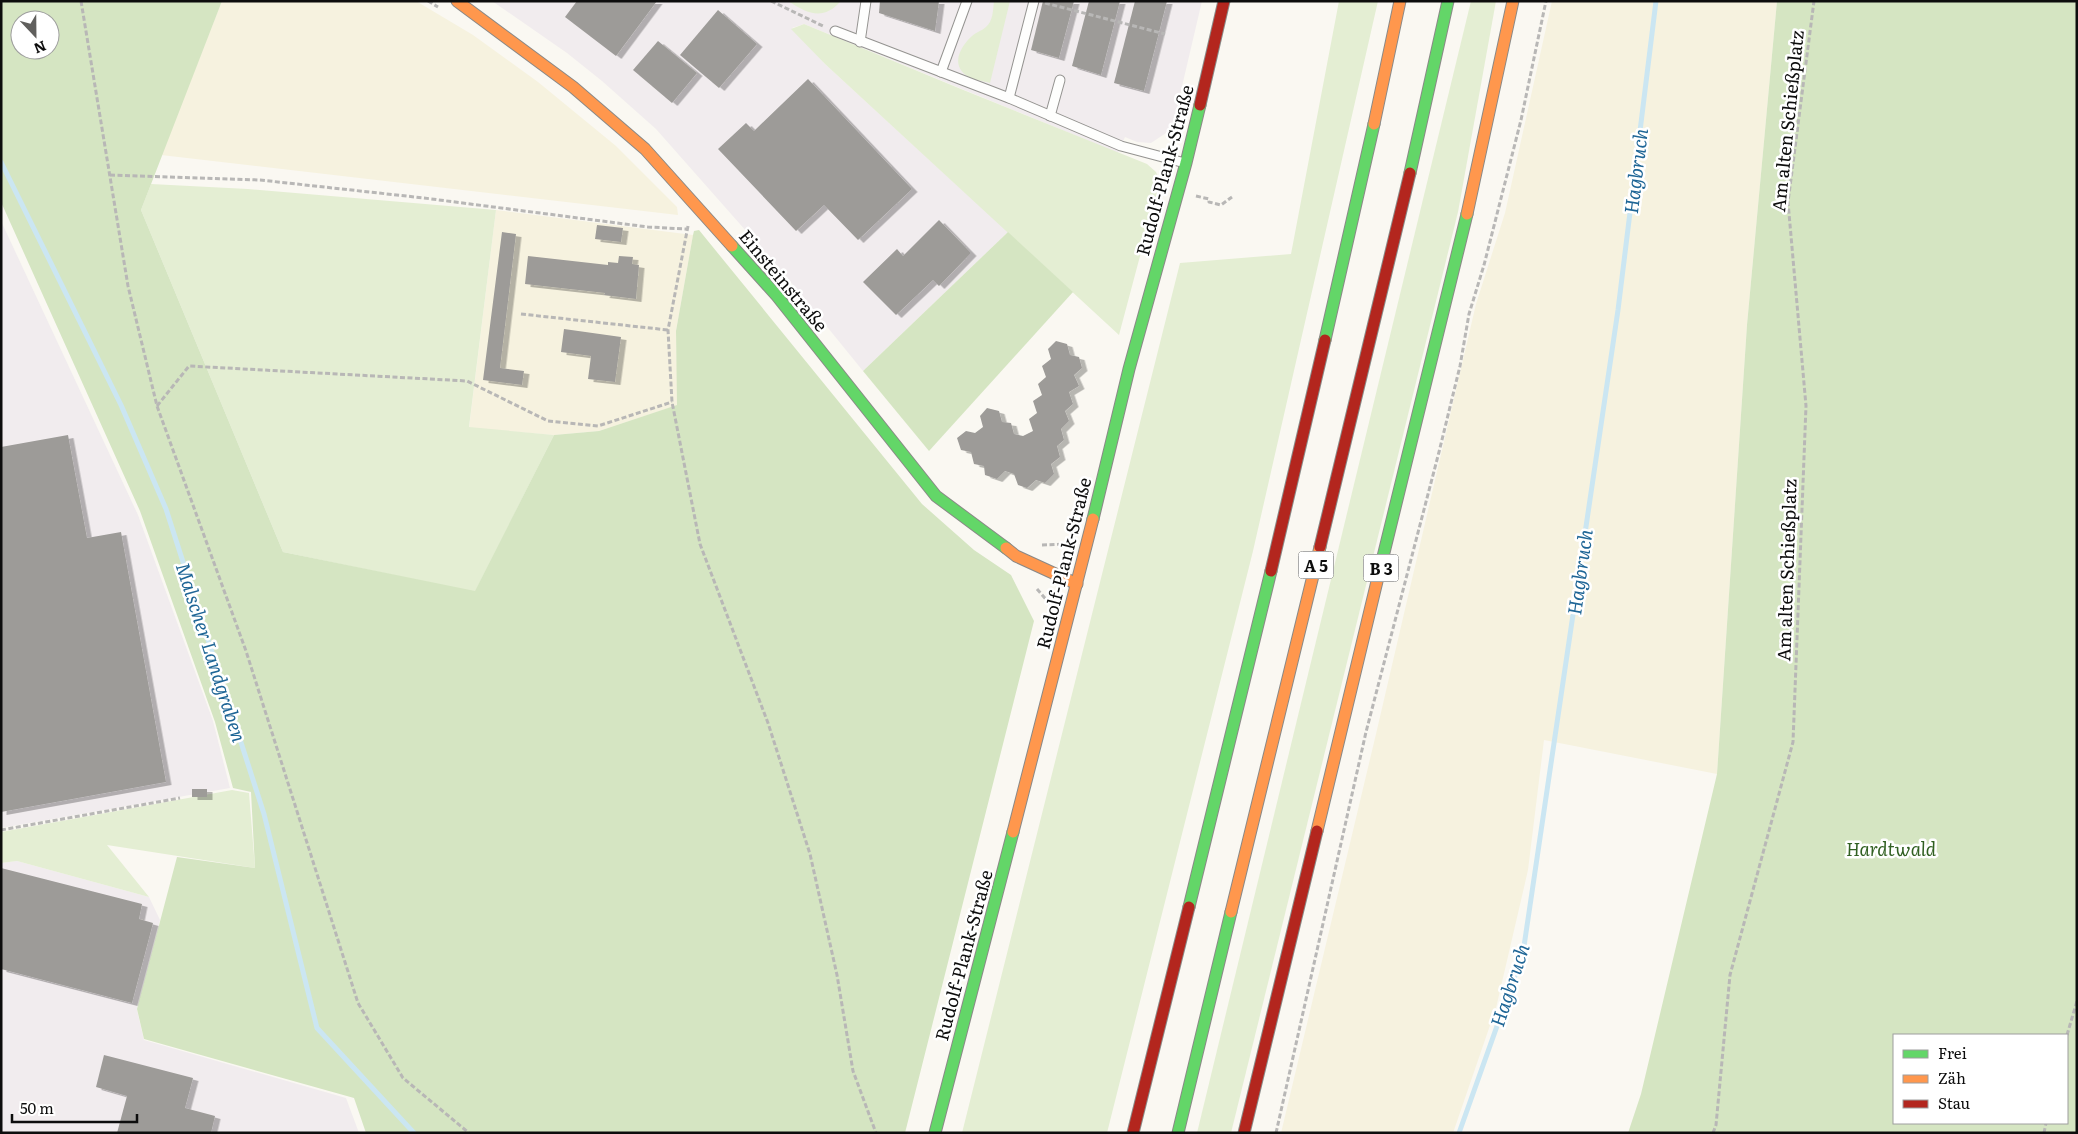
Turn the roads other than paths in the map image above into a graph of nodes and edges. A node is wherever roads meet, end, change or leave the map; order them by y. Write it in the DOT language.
graph roads {
  1 [pos="457,1"];
  2 [pos="866,1"];
  3 [pos="967,1"];
  4 [pos="1034,1"];
  5 [pos="1224,1"];
  6 [pos="1400,1"];
  7 [pos="1448,1"];
  8 [pos="1513,1"];
  9 [pos="835,31"];
  10 [pos="860,42"];
  11 [pos="941,72"];
  12 [pos="1060,80"];
  13 [pos="1009,98"];
  14 [pos="1050,116"];
  15 [pos="1186,163"];
  16 [pos="1077,584"];
  17 [pos="935,1133"];
  18 [pos="1133,1133"];
  19 [pos="1178,1133"];
  20 [pos="1244,1133"];
  1 -- 16 [label="main road, Einsteinstraße"];
  2 -- 10 [label="lane"];
  3 -- 11 [label="lane"];
  4 -- 13 [label="lane"];
  5 -- 15 [label="main road, Rudolf-Plank-Straße"];
  6 -- 18 [label="main road, A 5"];
  7 -- 19 [label="main road, A 5"];
  8 -- 20 [label="main road, B 3"];
  9 -- 10 [label="lane"];
  10 -- 11 [label="lane"];
  11 -- 13 [label="lane"];
  12 -- 14 [label="lane"];
  13 -- 14 [label="lane"];
  14 -- 15 [label="lane"];
  15 -- 16 [label="main road, Rudolf-Plank-Straße"];
  16 -- 17 [label="main road, Rudolf-Plank-Straße"];
}
